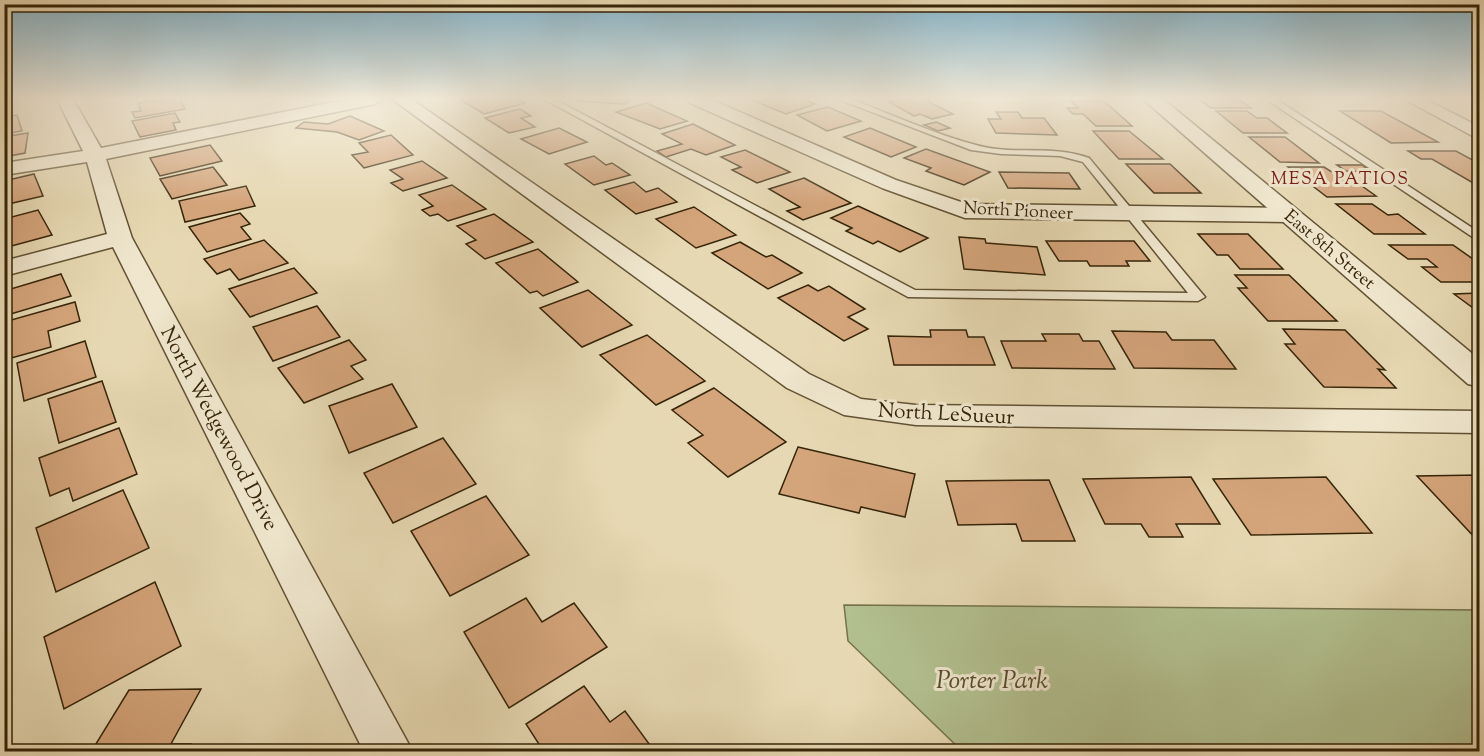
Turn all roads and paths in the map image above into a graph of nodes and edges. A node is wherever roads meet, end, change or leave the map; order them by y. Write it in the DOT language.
graph roads {
  1 [pos="84,134"];
  2 [pos="199,134"];
  3 [pos="450,134"];
  4 [pos="613,134"];
  5 [pos="776,134"];
  6 [pos="937,134"];
  7 [pos="1194,134"];
  8 [pos="1323,134"];
  9 [pos="95,155"];
  10 [pos="4,169"];
  11 [pos="1131,214"];
  12 [pos="1289,215"];
  13 [pos="120,238"];
  14 [pos="1479,239"];
  15 [pos="4,269"];
  16 [pos="1479,377"];
  17 [pos="1479,422"];
  18 [pos="390,752"];
  1 -- 9 [label="street, North Wedgewood Drive"];
  2 -- 9 [label="street"];
  3 -- 17 [label="street, North LeSueur"];
  4 -- 11 [label="lane"];
  5 -- 11 [label="street, North Pioneer"];
  6 -- 11 [label="lane"];
  7 -- 12 [label="street, East 8th Street"];
  8 -- 14 [label="lane"];
  9 -- 10 [label="street"];
  9 -- 13 [label="street, North Wedgewood Drive"];
  11 -- 12 [label="street, North Pioneer"];
  12 -- 16 [label="street, East 8th Street"];
  13 -- 15 [label="street"];
  13 -- 18 [label="street, North Wedgewood Drive"];
}
